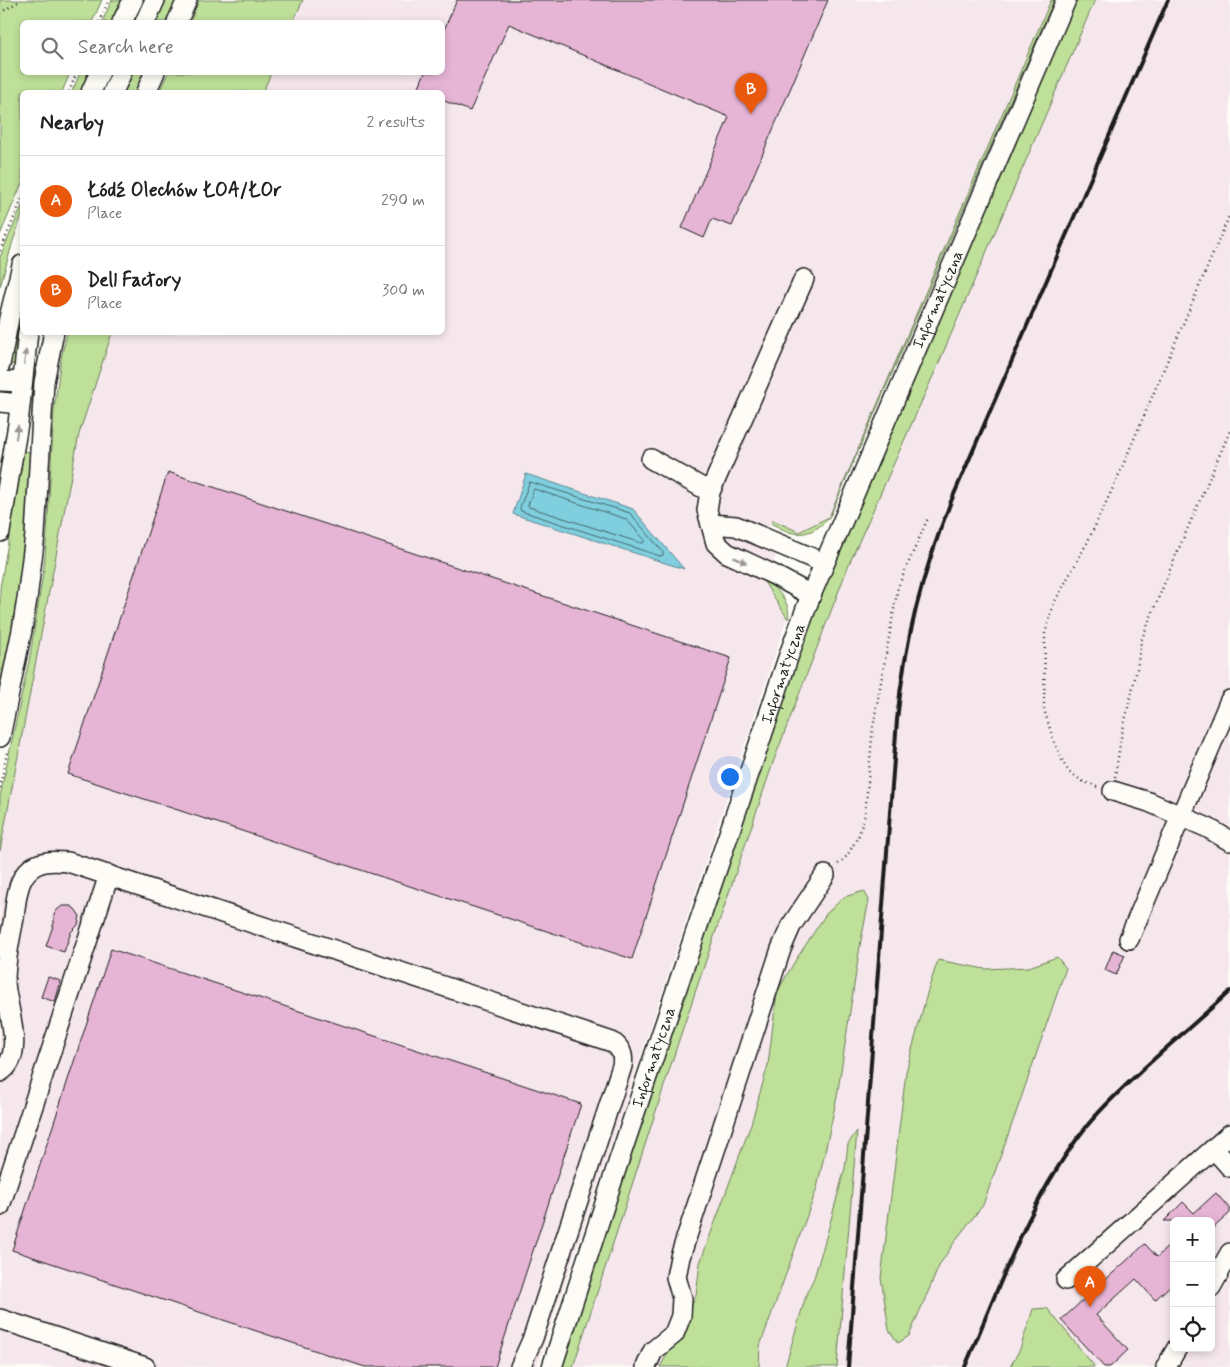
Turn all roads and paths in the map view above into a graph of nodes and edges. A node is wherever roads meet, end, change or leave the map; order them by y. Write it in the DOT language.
graph roads {
  1 [pos="21,0"];
  2 [pos="109,0"];
  3 [pos="133,0"];
  4 [pos="155,0"];
  5 [pos="186,0"];
  6 [pos="1066,0"];
  7 [pos="0,13"];
  8 [pos="100,20"];
  9 [pos="123,20"];
  10 [pos="146,20"];
  11 [pos="178,20"];
  12 [pos="76,75"];
  13 [pos="99,75"];
  14 [pos="121,75"];
  15 [pos="154,75"];
  16 [pos="70,90"];
  17 [pos="92,90"];
  18 [pos="114,90"];
  19 [pos="147,90"];
  20 [pos="20,204"];
  21 [pos="1230,214"];
  22 [pos="0,251"];
  23 [pos="20,273"];
  24 [pos="804,278"];
  25 [pos="28,335"];
  26 [pos="53,335"];
  27 [pos="0,365"];
  28 [pos="0,381"];
  29 [pos="22,382"];
  30 [pos="0,402"];
  31 [pos="20,404"];
  32 [pos="1230,432"];
  33 [pos="651,458"];
  34 [pos="710,492"];
  35 [pos="928,518"];
  36 [pos="711,524"];
  37 [pos="0,532"];
  38 [pos="824,563"];
  39 [pos="811,595"];
  40 [pos="1230,700"];
  41 [pos="0,738"];
  42 [pos="1113,791"];
  43 [pos="1180,816"];
  44 [pos="1230,841"];
  45 [pos="109,875"];
  46 [pos="825,875"];
  47 [pos="1129,939"];
  48 [pos="0,1072"];
  49 [pos="1230,1134"];
  50 [pos="1214,1149"];
  51 [pos="1230,1167"];
  52 [pos="0,1206"];
  53 [pos="1230,1253"];
  54 [pos="1066,1280"];
  55 [pos="1215,1280"];
  56 [pos="0,1319"];
  57 [pos="1175,1352"];
  58 [pos="146,1367"];
  59 [pos="520,1367"];
  60 [pos="552,1367"];
  61 [pos="646,1367"];
  62 [pos="1166,1367"];
  1 -- 7 [label="path"];
  2 -- 8 [label="path"];
  3 -- 9 [label="street"];
  4 -- 10 [label="street"];
  5 -- 11 [label="street"];
  6 -- 38 [label="street, Informatyczna"];
  12 -- 16 [label="path"];
  13 -- 17 [label="street"];
  14 -- 18 [label="street"];
  15 -- 19 [label="street"];
  20 -- 22 [label="path"];
  21 -- 42 [label="path"];
  23 -- 27 [label="street"];
  24 -- 34 [label="street"];
  29 -- 25 [label="street, one-way"];
  26 -- 41 [label="street"];
  28 -- 29 [label="street"];
  29 -- 31 [label="street"];
  30 -- 31 [label="street"];
  37 -- 31 [label="street, one-way"];
  32 -- 42 [label="path"];
  33 -- 34 [label="street"];
  34 -- 36 [label="street"];
  35 -- 46 [label="path"];
  36 -- 38 [label="street"];
  36 -- 39 [label="street, one-way"];
  38 -- 39 [label="street, Informatyczna"];
  39 -- 60 [label="street, Informatyczna"];
  40 -- 43 [label="street"];
  42 -- 43 [label="street"];
  43 -- 44 [label="street"];
  43 -- 47 [label="street"];
  45 -- 48 [label="street"];
  45 -- 52 [label="street"];
  45 -- 59 [label="street"];
  46 -- 61 [label="street"];
  49 -- 50 [label="street"];
  50 -- 51 [label="street"];
  50 -- 54 [label="street"];
  53 -- 55 [label="street"];
  56 -- 58 [label="street"];
  57 -- 62 [label="street"];
}
